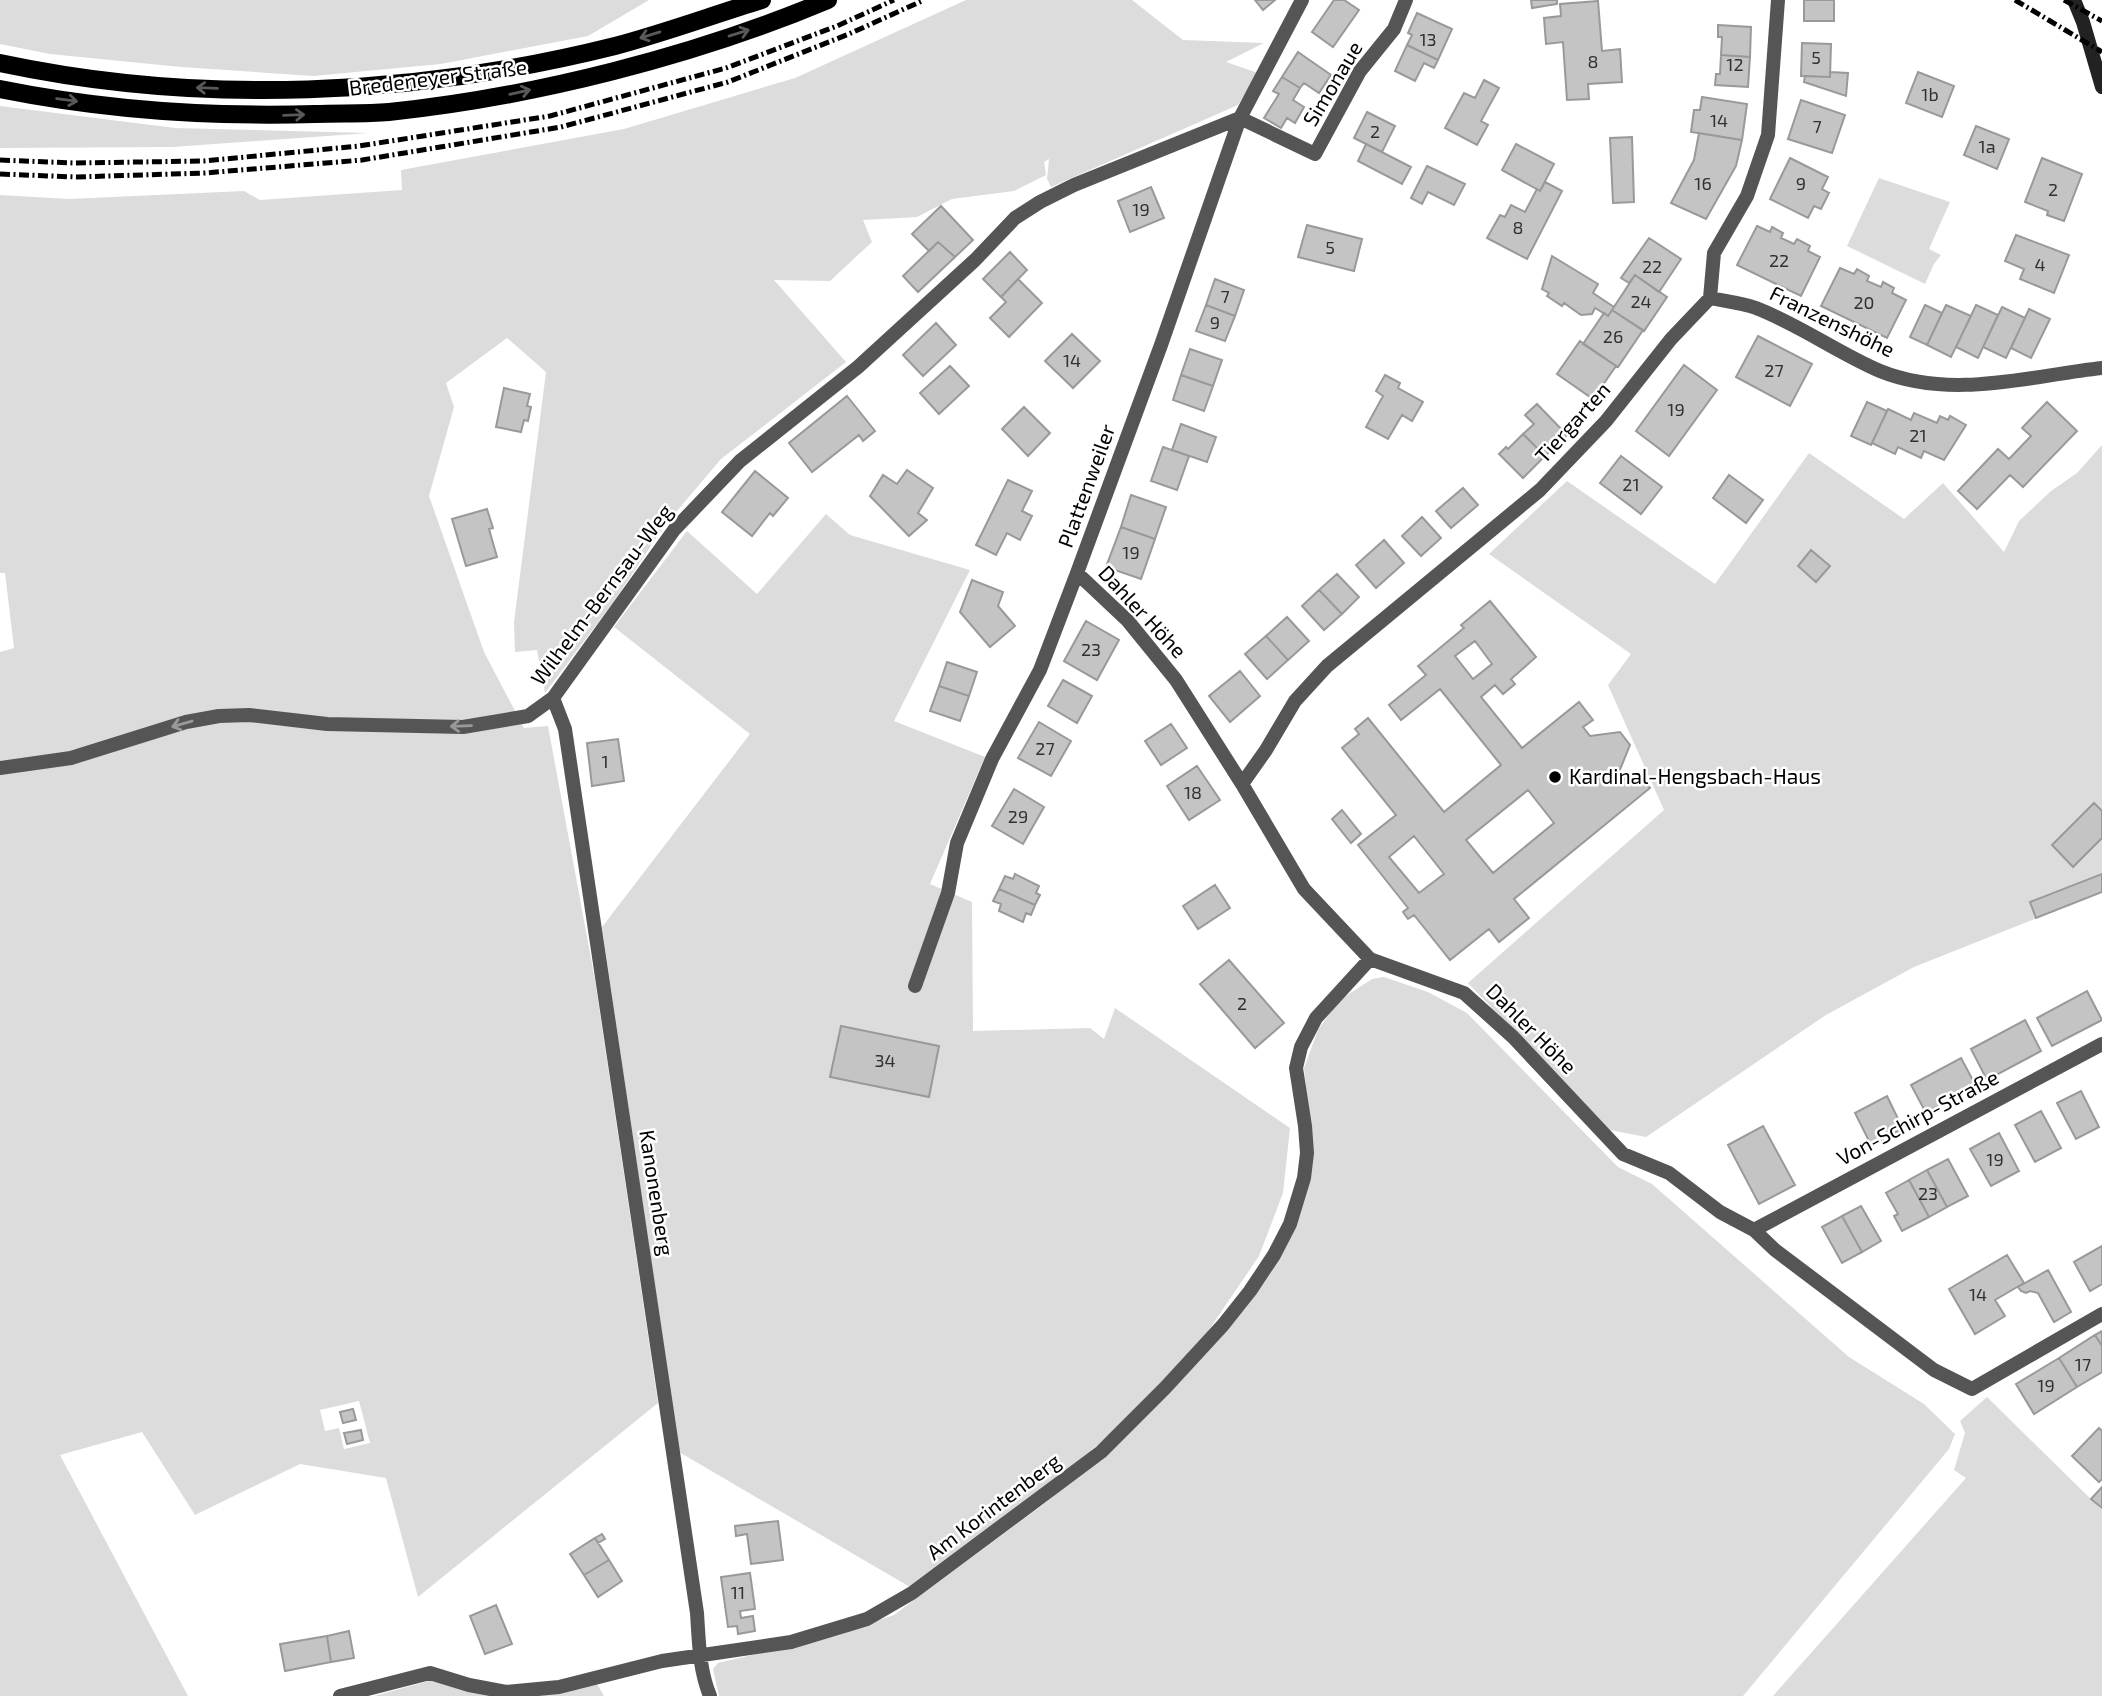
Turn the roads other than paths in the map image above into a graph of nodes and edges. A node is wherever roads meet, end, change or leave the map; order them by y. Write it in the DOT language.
graph roads {
  1 [pos="762,0"];
  2 [pos="828,0"];
  3 [pos="1302,0"];
  4 [pos="1406,0"];
  5 [pos="1778,0"];
  6 [pos="2074,0"];
  7 [pos="0,63"];
  8 [pos="2102,87"];
  9 [pos="0,89"];
  10 [pos="1240,118"];
  11 [pos="1710,298"];
  12 [pos="2102,368"];
  13 [pos="1077,573"];
  14 [pos="553,698"];
  15 [pos="0,768"];
  16 [pos="1242,784"];
  17 [pos="1370,959"];
  18 [pos="915,986"];
  19 [pos="2102,1044"];
  20 [pos="1754,1230"];
  21 [pos="2102,1314"];
  22 [pos="700,1657"];
  23 [pos="340,1696"];
  24 [pos="710,1696"];
  1 -- 7 [label="main road, Bredeneyer Straße, one-way"];
  9 -- 2 [label="main road, Bredeneyer Straße, one-way"];
  3 -- 10 [label="street, Plattenweiler"];
  4 -- 10 [label="street, Simonaue"];
  5 -- 11 [label="street"];
  6 -- 8 [label="main road"];
  10 -- 13 [label="street, Plattenweiler"];
  10 -- 14 [label="street, Wilhelm-Bernsau-Weg"];
  11 -- 12 [label="street, Franzenshöhe"];
  11 -- 16 [label="street, Tiergarten"];
  13 -- 16 [label="street, Dahler Höhe"];
  13 -- 18 [label="street, Plattenweiler"];
  14 -- 15 [label="street, Wilhelm-Bernsau-Weg, one-way"];
  14 -- 22 [label="street, Kanonenberg"];
  16 -- 17 [label="street, Dahler Höhe"];
  17 -- 20 [label="street, Dahler Höhe"];
  17 -- 22 [label="street, Am Korintenberg"];
  19 -- 20 [label="street, Von-Schirp-Straße"];
  20 -- 21 [label="street, Dahler Höhe"];
  22 -- 23 [label="street, Am Korintenberg"];
  22 -- 24 [label="street, Kanonenberg"];
}
